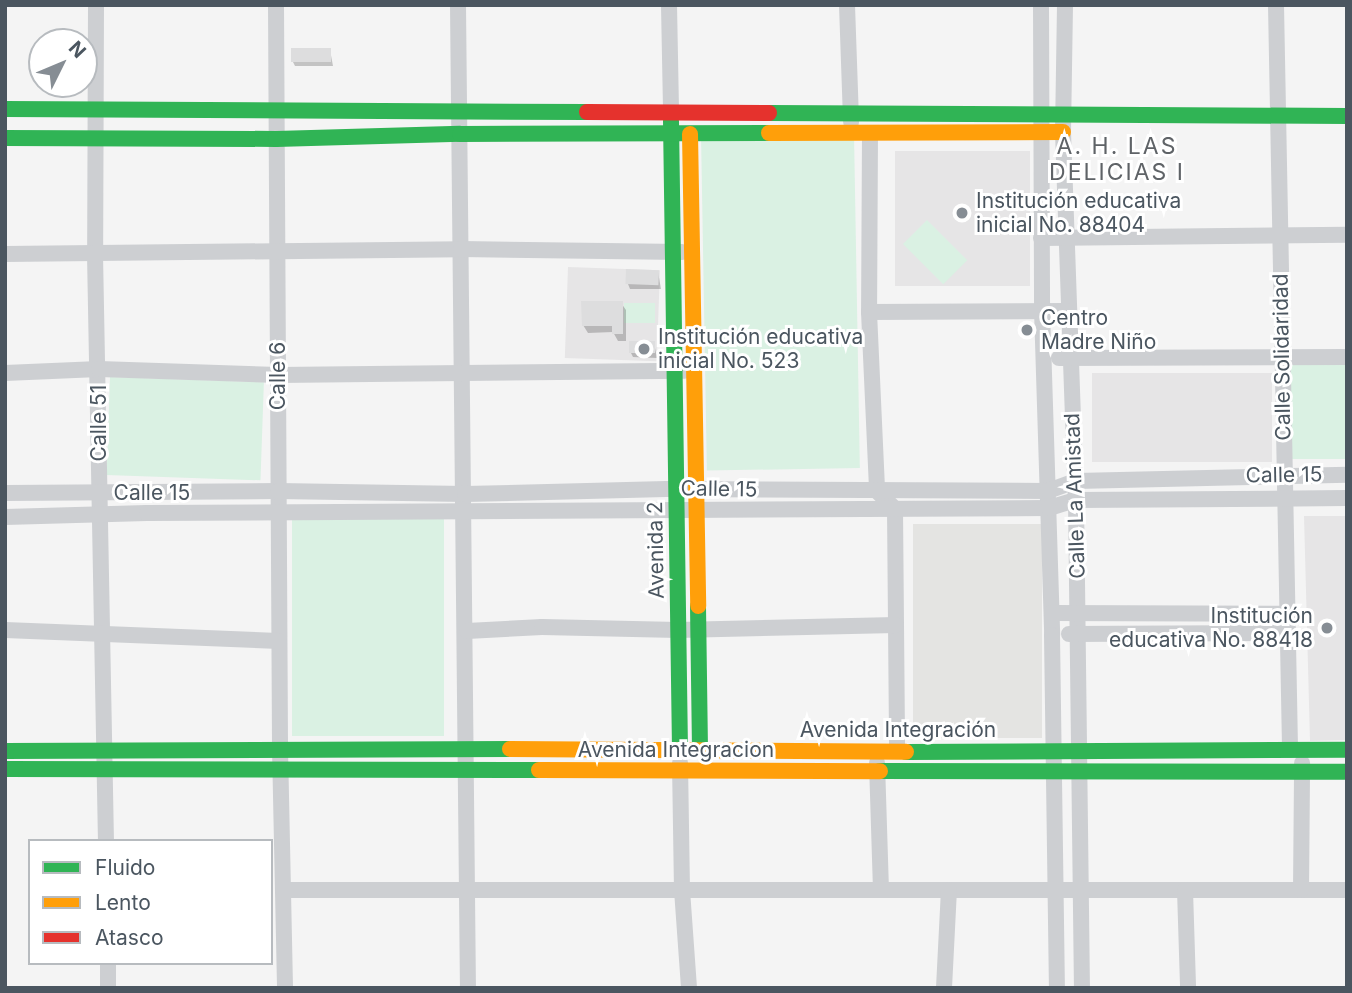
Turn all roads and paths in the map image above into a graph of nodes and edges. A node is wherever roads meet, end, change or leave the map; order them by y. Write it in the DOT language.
graph roads {
  1 [pos="96,5"];
  2 [pos="276,5"];
  3 [pos="458,5"];
  4 [pos="669,5"];
  5 [pos="847,5"];
  6 [pos="1041,5"];
  7 [pos="1065,5"];
  8 [pos="1276,5"];
  9 [pos="5,109"];
  10 [pos="95,110"];
  11 [pos="276,111"];
  12 [pos="671,111"];
  13 [pos="852,111"];
  14 [pos="460,113"];
  15 [pos="1040,114"];
  16 [pos="1063,115"];
  17 [pos="1278,116"];
  18 [pos="1347,116"];
  19 [pos="851,131"];
  20 [pos="1040,131"];
  21 [pos="1063,132"];
  22 [pos="870,133"];
  23 [pos="460,134"];
  24 [pos="690,134"];
  25 [pos="671,135"];
  26 [pos="5,138"];
  27 [pos="96,138"];
  28 [pos="276,139"];
  29 [pos="1280,236"];
  30 [pos="1347,236"];
  31 [pos="1067,238"];
  32 [pos="1041,239"];
  33 [pos="461,249"];
  34 [pos="277,251"];
  35 [pos="673,253"];
  36 [pos="692,253"];
  37 [pos="5,254"];
  38 [pos="95,254"];
  39 [pos="1042,310"];
  40 [pos="1068,311"];
  41 [pos="869,312"];
  42 [pos="1282,357"];
  43 [pos="1347,357"];
  44 [pos="1045,358"];
  45 [pos="1069,358"];
  46 [pos="99,369"];
  47 [pos="674,370"];
  48 [pos="463,371"];
  49 [pos="694,371"];
  50 [pos="5,373"];
  51 [pos="278,375"];
  52 [pos="1285,474"];
  53 [pos="1347,475"];
  54 [pos="1076,481"];
  55 [pos="676,489"];
  56 [pos="696,489"];
  57 [pos="278,491"];
  58 [pos="877,491"];
  59 [pos="1048,491"];
  60 [pos="5,493"];
  61 [pos="99,493"];
  62 [pos="465,494"];
  63 [pos="1347,498"];
  64 [pos="1285,499"];
  65 [pos="1076,500"];
  66 [pos="676,508"];
  67 [pos="1049,508"];
  68 [pos="696,509"];
  69 [pos="895,509"];
  70 [pos="465,511"];
  71 [pos="279,512"];
  72 [pos="99,515"];
  73 [pos="5,517"];
  74 [pos="1078,612"];
  75 [pos="1052,613"];
  76 [pos="1287,614"];
  77 [pos="896,625"];
  78 [pos="698,629"];
  79 [pos="5,630"];
  80 [pos="678,630"];
  81 [pos="467,631"];
  82 [pos="102,634"];
  83 [pos="1077,634"];
  84 [pos="1288,634"];
  85 [pos="1052,635"];
  86 [pos="279,641"];
  87 [pos="280,748"];
  88 [pos="680,749"];
  89 [pos="468,750"];
  90 [pos="700,750"];
  91 [pos="1296,750"];
  92 [pos="1347,750"];
  93 [pos="5,751"];
  94 [pos="104,751"];
  95 [pos="877,751"];
  96 [pos="897,751"];
  97 [pos="1053,752"];
  98 [pos="1081,752"];
  99 [pos="5,769"];
  100 [pos="104,769"];
  101 [pos="281,769"];
  102 [pos="680,770"];
  103 [pos="468,771"];
  104 [pos="877,771"];
  105 [pos="1054,771"];
  106 [pos="1081,771"];
  107 [pos="1302,772"];
  108 [pos="1347,772"];
  109 [pos="106,839"];
  110 [pos="283,890"];
  111 [pos="470,890"];
  112 [pos="682,890"];
  113 [pos="880,890"];
  114 [pos="949,890"];
  115 [pos="1054,890"];
  116 [pos="1080,890"];
  117 [pos="1185,890"];
  118 [pos="1301,890"];
  119 [pos="1347,890"];
  120 [pos="108,965"];
  121 [pos="108,988"];
  122 [pos="285,988"];
  123 [pos="468,988"];
  124 [pos="689,988"];
  125 [pos="944,988"];
  126 [pos="1057,988"];
  127 [pos="1082,988"];
  128 [pos="1188,988"];
  1 -- 10 [label="street, Calle 51"];
  2 -- 11 [label="street, Calle 6"];
  3 -- 14 [label="street"];
  4 -- 12 [label="street"];
  5 -- 13 [label="street"];
  6 -- 15 [label="street, Calle La Amistad"];
  7 -- 16 [label="street, Calle La Amistad"];
  8 -- 17 [label="street, Calle Solidaridad"];
  9 -- 10 [label="street"];
  10 -- 11 [label="street"];
  10 -- 27 [label="street, Calle 51"];
  11 -- 14 [label="street"];
  11 -- 28 [label="street, Calle 6"];
  12 -- 13 [label="street"];
  12 -- 14 [label="street"];
  12 -- 25 [label="street, Avenida 2"];
  13 -- 15 [label="street"];
  13 -- 19 [label="street"];
  14 -- 23 [label="street"];
  15 -- 16 [label="street"];
  15 -- 20 [label="street, Calle La Amistad"];
  16 -- 17 [label="street"];
  16 -- 21 [label="street, Calle La Amistad"];
  17 -- 18 [label="street"];
  17 -- 29 [label="street, Calle Solidaridad"];
  19 -- 22 [label="street"];
  19 -- 24 [label="street"];
  20 -- 21 [label="street"];
  20 -- 22 [label="street"];
  20 -- 32 [label="street, Calle La Amistad"];
  21 -- 31 [label="street, Calle La Amistad"];
  22 -- 41 [label="street"];
  23 -- 25 [label="street"];
  23 -- 28 [label="street"];
  23 -- 33 [label="street"];
  24 -- 25 [label="street"];
  24 -- 36 [label="street, Avenida 2"];
  25 -- 35 [label="street, Avenida 2"];
  26 -- 27 [label="street"];
  27 -- 28 [label="street"];
  27 -- 38 [label="street, Calle 51"];
  28 -- 34 [label="street, Calle 6"];
  29 -- 30 [label="street"];
  29 -- 31 [label="street"];
  29 -- 42 [label="street, Calle Solidaridad"];
  31 -- 32 [label="street"];
  31 -- 40 [label="street, Calle La Amistad"];
  32 -- 39 [label="street, Calle La Amistad"];
  33 -- 34 [label="street"];
  33 -- 35 [label="street"];
  33 -- 48 [label="street"];
  34 -- 38 [label="street"];
  34 -- 51 [label="street, Calle 6"];
  35 -- 36 [label="street"];
  35 -- 47 [label="street, Avenida 2"];
  36 -- 49 [label="street, Avenida 2"];
  37 -- 38 [label="street"];
  38 -- 46 [label="street, Calle 51"];
  39 -- 40 [label="street"];
  39 -- 41 [label="street"];
  39 -- 44 [label="street, Calle La Amistad"];
  40 -- 45 [label="street, Calle La Amistad"];
  41 -- 58 [label="street"];
  42 -- 43 [label="street"];
  42 -- 45 [label="street"];
  42 -- 52 [label="street, Calle Solidaridad"];
  44 -- 45 [label="street"];
  44 -- 59 [label="street, Calle La Amistad"];
  45 -- 54 [label="street, Calle La Amistad"];
  46 -- 50 [label="street"];
  46 -- 51 [label="street"];
  46 -- 61 [label="street, Calle 51"];
  47 -- 48 [label="street"];
  47 -- 49 [label="street"];
  47 -- 55 [label="street, Avenida 2"];
  48 -- 51 [label="street"];
  48 -- 62 [label="street"];
  49 -- 56 [label="street, Avenida 2"];
  51 -- 57 [label="street, Calle 6"];
  52 -- 53 [label="street, Calle 15"];
  52 -- 54 [label="street, Calle 15"];
  52 -- 64 [label="street, Calle Solidaridad"];
  54 -- 59 [label="street, Calle 15"];
  54 -- 65 [label="street, Calle La Amistad"];
  55 -- 56 [label="street, Calle 15"];
  55 -- 62 [label="street, Calle 15"];
  55 -- 66 [label="street, Avenida 2"];
  56 -- 58 [label="street, Calle 15"];
  56 -- 68 [label="street, Avenida 2"];
  57 -- 61 [label="street, Calle 15"];
  57 -- 62 [label="street, Calle 15"];
  57 -- 71 [label="street, Calle 6"];
  58 -- 59 [label="street, Calle 15"];
  58 -- 69 [label="street"];
  59 -- 67 [label="street, Calle La Amistad"];
  60 -- 61 [label="street, Calle 15"];
  61 -- 72 [label="street, Calle 51"];
  62 -- 70 [label="street"];
  63 -- 64 [label="street"];
  64 -- 65 [label="street"];
  64 -- 76 [label="street, Calle Solidaridad"];
  65 -- 67 [label="street"];
  65 -- 74 [label="street, Calle La Amistad"];
  66 -- 68 [label="street"];
  66 -- 70 [label="street"];
  66 -- 80 [label="street, Avenida 2"];
  67 -- 69 [label="street"];
  67 -- 75 [label="street, Calle La Amistad"];
  68 -- 69 [label="street"];
  68 -- 78 [label="street, Avenida 2"];
  69 -- 77 [label="street"];
  70 -- 71 [label="street"];
  70 -- 81 [label="street"];
  71 -- 72 [label="street"];
  71 -- 86 [label="street, Calle 6"];
  72 -- 73 [label="street"];
  72 -- 82 [label="street, Calle 51"];
  74 -- 75 [label="street"];
  74 -- 76 [label="street"];
  74 -- 83 [label="street, Calle La Amistad"];
  75 -- 85 [label="street, Calle La Amistad"];
  76 -- 84 [label="street, Calle Solidaridad"];
  77 -- 78 [label="street"];
  77 -- 96 [label="street"];
  78 -- 80 [label="street"];
  78 -- 90 [label="street, Avenida 2"];
  79 -- 82 [label="street"];
  80 -- 81 [label="street"];
  80 -- 88 [label="street, Avenida 2"];
  81 -- 89 [label="street"];
  82 -- 86 [label="street"];
  82 -- 94 [label="street, Calle 51"];
  83 -- 84 [label="street"];
  83 -- 85 [label="street"];
  83 -- 98 [label="street, Calle La Amistad"];
  84 -- 91 [label="street, Calle Solidaridad"];
  85 -- 97 [label="street, Calle La Amistad"];
  86 -- 87 [label="street, Calle 6"];
  87 -- 89 [label="street, Avenida Integración"];
  87 -- 94 [label="street, Avenida Integración"];
  87 -- 101 [label="street, Calle 6"];
  88 -- 89 [label="street, Avenida Integración"];
  88 -- 90 [label="street, Avenida Integración"];
  88 -- 102 [label="street, Avenida 2"];
  89 -- 103 [label="street"];
  90 -- 95 [label="street, Avenida Integración"];
  91 -- 92 [label="street, Avenida Integración"];
  91 -- 98 [label="street, Avenida Integración"];
  91 -- 107 [label="street, Calle Solidaridad"];
  93 -- 94 [label="street, Avenida Integración"];
  94 -- 100 [label="street, Calle 51"];
  95 -- 96 [label="street, Avenida Integración"];
  95 -- 104 [label="street"];
  96 -- 97 [label="street, Avenida Integración"];
  97 -- 98 [label="street, Avenida Integración"];
  97 -- 105 [label="street, Calle La Amistad"];
  98 -- 106 [label="street, Calle La Amistad"];
  99 -- 100 [label="street, Avenida Integracion"];
  100 -- 101 [label="street, Avenida Integracion"];
  100 -- 109 [label="street, Calle 51"];
  101 -- 103 [label="street, Avenida Integracion"];
  101 -- 110 [label="street, Calle 6"];
  102 -- 103 [label="street, Avenida Integracion"];
  102 -- 104 [label="street, Avenida Integracion"];
  102 -- 112 [label="street, Avenida 2"];
  103 -- 111 [label="street"];
  104 -- 105 [label="street, Avenida Integracion"];
  104 -- 113 [label="street"];
  105 -- 106 [label="street, Avenida Integracion"];
  105 -- 115 [label="street, Calle La Amistad"];
  106 -- 107 [label="street, Avenida Integracion"];
  106 -- 116 [label="street, Calle La Amistad"];
  107 -- 108 [label="street, Avenida Integracion"];
  107 -- 118 [label="street, Calle Solidaridad"];
  110 -- 111 [label="street"];
  110 -- 122 [label="street, Calle 6"];
  111 -- 112 [label="street"];
  111 -- 123 [label="street"];
  112 -- 113 [label="street"];
  112 -- 124 [label="street, Avenida 2"];
  113 -- 114 [label="street"];
  114 -- 115 [label="street"];
  114 -- 125 [label="street"];
  115 -- 116 [label="street"];
  115 -- 126 [label="street, Calle La Amistad"];
  116 -- 117 [label="street"];
  116 -- 127 [label="street, Calle La Amistad"];
  117 -- 118 [label="street"];
  117 -- 128 [label="street"];
  118 -- 119 [label="street"];
  120 -- 121 [label="street"];
}
